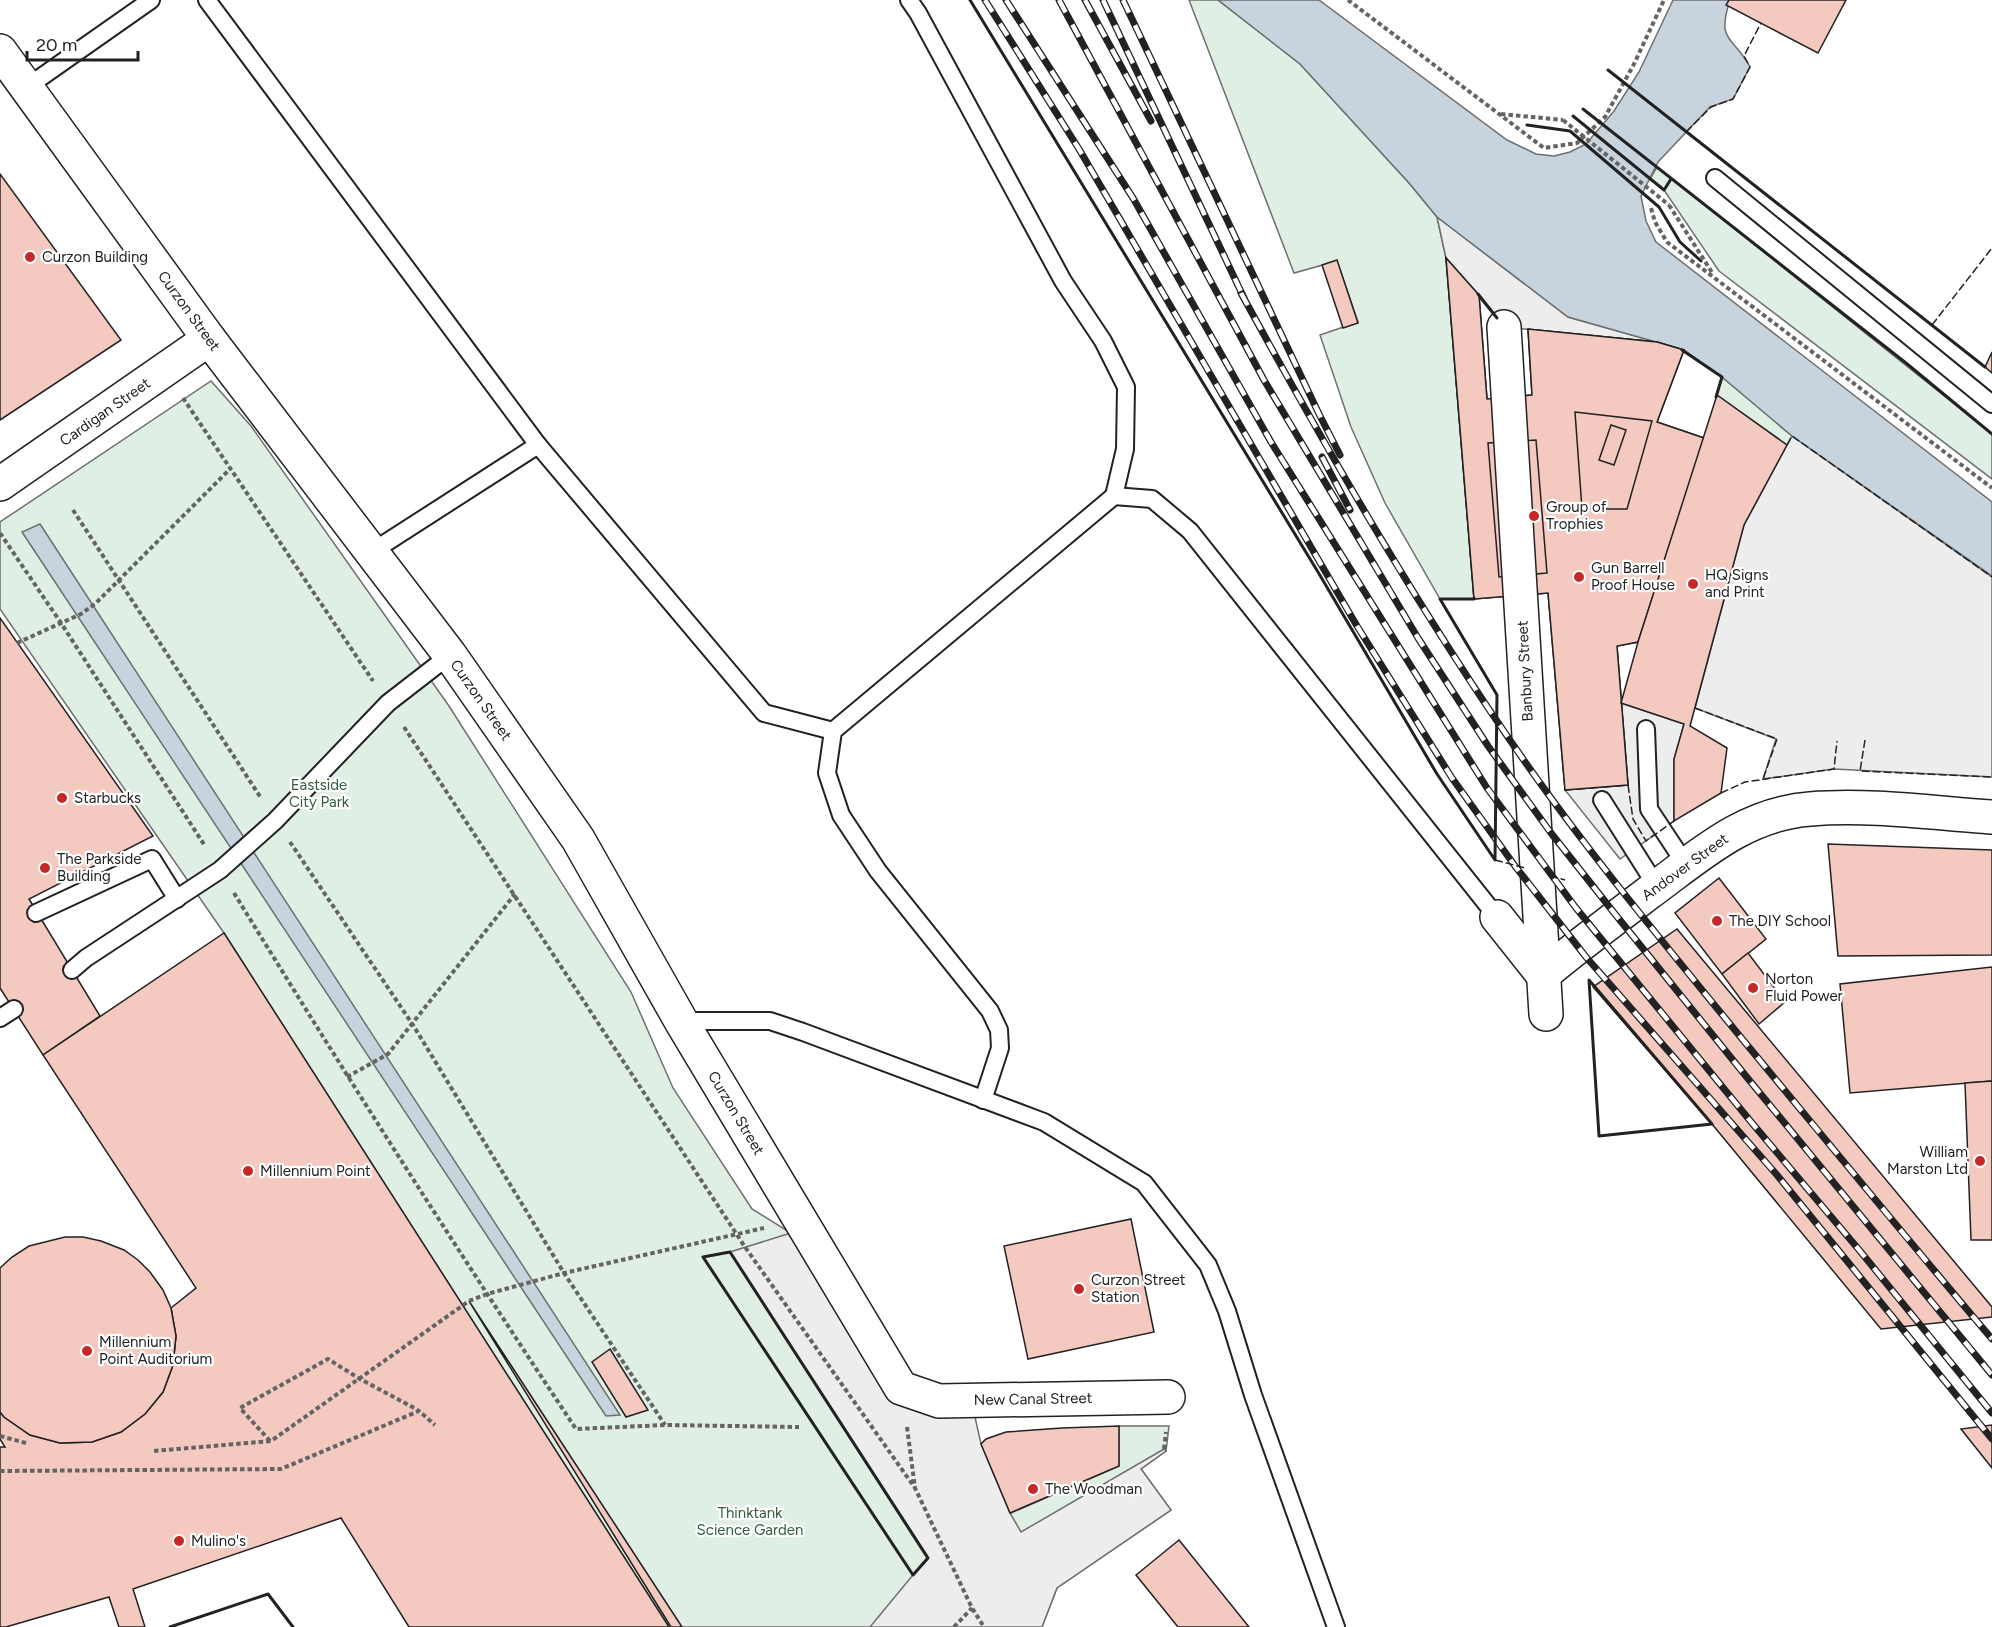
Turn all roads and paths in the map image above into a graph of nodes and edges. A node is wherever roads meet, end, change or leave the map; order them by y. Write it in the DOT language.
graph roads {
  1 [pos="151,0"];
  2 [pos="207,0"];
  3 [pos="909,0"];
  4 [pos="1348,0"];
  5 [pos="1664,0"];
  6 [pos="0,51"];
  7 [pos="27,87"];
  8 [pos="1500,114"];
  9 [pos="1715,178"];
  10 [pos="1651,208"];
  11 [pos="1715,278"];
  12 [pos="1504,327"];
  13 [pos="209,339"];
  14 [pos="164,370"];
  15 [pos="1992,404"];
  16 [pos="538,445"];
  17 [pos="230,469"];
  18 [pos="0,484"];
  19 [pos="1992,488"];
  20 [pos="1114,496"];
  21 [pos="73,510"];
  22 [pos="0,533"];
  23 [pos="370,553"];
  24 [pos="118,581"];
  25 [pos="61,623"];
  26 [pos="17,643"];
  27 [pos="450,655"];
  28 [pos="388,704"];
  29 [pos="1646,729"];
  30 [pos="833,731"];
  31 [pos="1602,801"];
  32 [pos="1992,817"];
  33 [pos="276,821"];
  34 [pos="1686,865"];
  35 [pos="220,870"];
  36 [pos="1657,887"];
  37 [pos="515,894"];
  38 [pos="177,899"];
  39 [pos="36,913"];
  40 [pos="1497,917"];
  41 [pos="72,970"];
  42 [pos="1543,975"];
  43 [pos="1546,1014"];
  44 [pos="681,1021"];
  45 [pos="412,1024"];
  46 [pos="347,1077"];
  47 [pos="983,1100"];
  48 [pos="800,1219"];
  49 [pos="738,1234"];
  50 [pos="564,1273"];
  51 [pos="487,1294"];
  52 [pos="360,1379"];
  53 [pos="901,1388"];
  54 [pos="1168,1397"];
  55 [pos="419,1410"];
  56 [pos="435,1425"];
  57 [pos="665,1425"];
  58 [pos="799,1426"];
  59 [pos="0,1437"];
  60 [pos="271,1441"];
  61 [pos="26,1443"];
  62 [pos="154,1451"];
  63 [pos="0,1471"];
  64 [pos="915,1488"];
  65 [pos="972,1608"];
  66 [pos="954,1627"];
  67 [pos="984,1627"];
  68 [pos="1336,1627"];
  1 -- 7 [label="lane"];
  2 -- 16 [label="lane"];
  3 -- 20 [label="lane"];
  4 -- 8 [label="path"];
  5 -- 8 [label="path"];
  6 -- 7 [label="street, Curzon Street"];
  7 -- 13 [label="street, Curzon Street"];
  8 -- 11 [label="path, bridge"];
  9 -- 15 [label="lane"];
  10 -- 11 [label="path"];
  11 -- 19 [label="path"];
  12 -- 42 [label="street, Banbury Street"];
  13 -- 14 [label="street, Cardigan Street"];
  13 -- 23 [label="street, Curzon Street"];
  14 -- 17 [label="path"];
  14 -- 18 [label="street, Cardigan Street"];
  16 -- 23 [label="lane"];
  16 -- 30 [label="lane"];
  17 -- 24 [label="path"];
  17 -- 28 [label="path"];
  20 -- 30 [label="lane"];
  20 -- 40 [label="lane"];
  21 -- 24 [label="path"];
  22 -- 25 [label="path"];
  23 -- 27 [label="street, Curzon Street"];
  24 -- 25 [label="path"];
  24 -- 33 [label="path"];
  25 -- 26 [label="path"];
  25 -- 35 [label="path"];
  27 -- 28 [label="lane"];
  27 -- 44 [label="street, Curzon Street"];
  28 -- 33 [label="lane"];
  28 -- 37 [label="path"];
  29 -- 34 [label="lane"];
  30 -- 47 [label="lane"];
  31 -- 36 [label="lane"];
  32 -- 34 [label="street, Andover Street"];
  33 -- 35 [label="lane"];
  33 -- 45 [label="path"];
  34 -- 36 [label="street, Andover Street"];
  35 -- 38 [label="lane"];
  35 -- 46 [label="path"];
  36 -- 42 [label="street, Andover Street"];
  37 -- 45 [label="path"];
  37 -- 49 [label="path"];
  38 -- 39 [label="lane"];
  38 -- 41 [label="lane"];
  40 -- 42 [label="street"];
  42 -- 43 [label="street, Banbury Street"];
  44 -- 47 [label="lane"];
  44 -- 48 [label="street, Curzon Street"];
  45 -- 46 [label="path"];
  45 -- 50 [label="path"];
  46 -- 51 [label="path"];
  47 -- 68 [label="lane"];
  48 -- 49 [label="path"];
  48 -- 53 [label="street, Curzon Street"];
  49 -- 50 [label="path"];
  49 -- 64 [label="path"];
  50 -- 51 [label="path"];
  50 -- 57 [label="path"];
  51 -- 52 [label="path"];
  51 -- 57 [label="path"];
  52 -- 55 [label="path"];
  52 -- 60 [label="path"];
  52 -- 60 [label="path"];
  53 -- 54 [label="street, New Canal Street"];
  53 -- 64 [label="path"];
  55 -- 56 [label="path"];
  55 -- 63 [label="path"];
  57 -- 58 [label="path"];
  59 -- 61 [label="path"];
  60 -- 62 [label="path"];
  64 -- 65 [label="path"];
  65 -- 66 [label="path"];
  65 -- 67 [label="path"];
}
